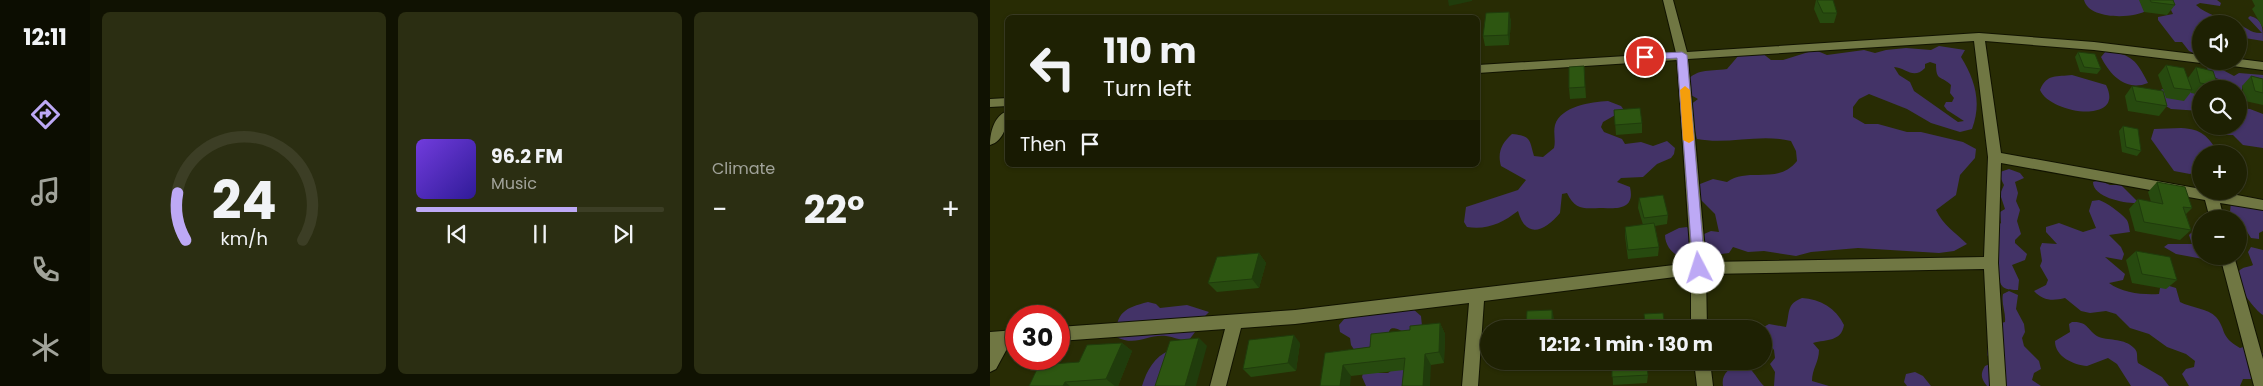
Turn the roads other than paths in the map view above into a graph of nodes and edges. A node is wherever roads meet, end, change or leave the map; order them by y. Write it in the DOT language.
graph roads {
  1 [pos="1668,0"];
  2 [pos="1979,38"];
  3 [pos="1682,55"];
  4 [pos="2192,57"];
  5 [pos="2247,64"];
  6 [pos="2263,66"];
  7 [pos="1480,68"];
  8 [pos="1005,102"];
  9 [pos="990,103"];
  10 [pos="1005,119"];
  11 [pos="990,140"];
  12 [pos="1995,158"];
  13 [pos="2192,193"];
  14 [pos="2234,200"];
  15 [pos="2263,205"];
  16 [pos="1990,262"];
  17 [pos="2229,265"];
  18 [pos="1699,268"];
  19 [pos="1476,295"];
  20 [pos="1699,320"];
  21 [pos="1235,321"];
  22 [pos="1070,333"];
  23 [pos="1003,338"];
  24 [pos="990,364"];
  25 [pos="1703,370"];
  26 [pos="1218,386"];
  27 [pos="1470,386"];
  28 [pos="1705,386"];
  29 [pos="1998,386"];
  30 [pos="2262,386"];
  1 -- 3 [label="street"];
  2 -- 3 [label="street"];
  2 -- 4 [label="street"];
  2 -- 12 [label="street"];
  3 -- 7 [label="street"];
  3 -- 18 [label="street"];
  5 -- 6 [label="street"];
  8 -- 9 [label="street"];
  10 -- 11 [label="street"];
  12 -- 13 [label="street"];
  12 -- 16 [label="street"];
  14 -- 15 [label="street"];
  16 -- 18 [label="street"];
  16 -- 29 [label="street"];
  17 -- 30 [label="street"];
  18 -- 19 [label="street"];
  18 -- 20 [label="street"];
  19 -- 21 [label="street"];
  19 -- 27 [label="street"];
  21 -- 22 [label="street"];
  21 -- 26 [label="street"];
  23 -- 24 [label="street"];
  25 -- 28 [label="street"];
}
